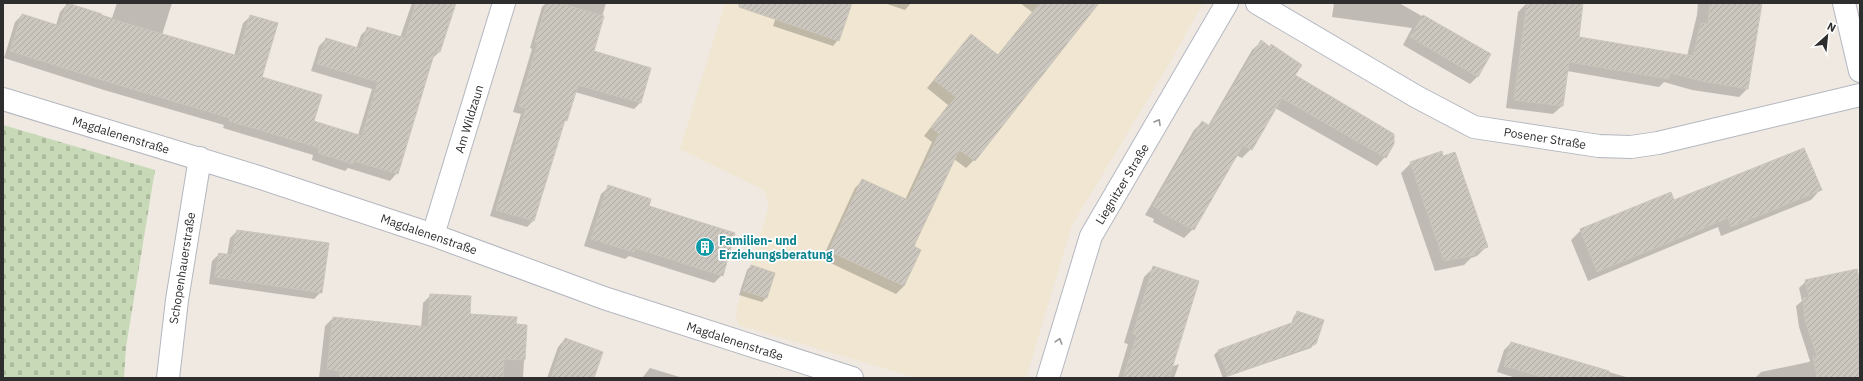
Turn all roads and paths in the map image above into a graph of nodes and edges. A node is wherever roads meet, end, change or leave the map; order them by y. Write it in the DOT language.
graph roads {
  1 [pos="504,3"];
  2 [pos="1226,3"];
  3 [pos="1258,3"];
  4 [pos="1844,3"];
  5 [pos="1860,71"];
  6 [pos="1860,95"];
  7 [pos="3,99"];
  8 [pos="200,158"];
  9 [pos="433,235"];
  10 [pos="809,372"];
  11 [pos="168,378"];
  12 [pos="852,378"];
  13 [pos="1048,378"];
  1 -- 9 [label="street, Am Wildzaun"];
  13 -- 2 [label="street, Liegnitzer Straße, one-way"];
  3 -- 6 [label="street, Posener Straße"];
  4 -- 5 [label="street"];
  7 -- 8 [label="street, Magdalenenstraße"];
  8 -- 9 [label="street, Magdalenenstraße"];
  8 -- 11 [label="street, Schopenhauerstraße"];
  9 -- 10 [label="street, Magdalenenstraße"];
  10 -- 12 [label="street, Magdalenenstraße"];
}
